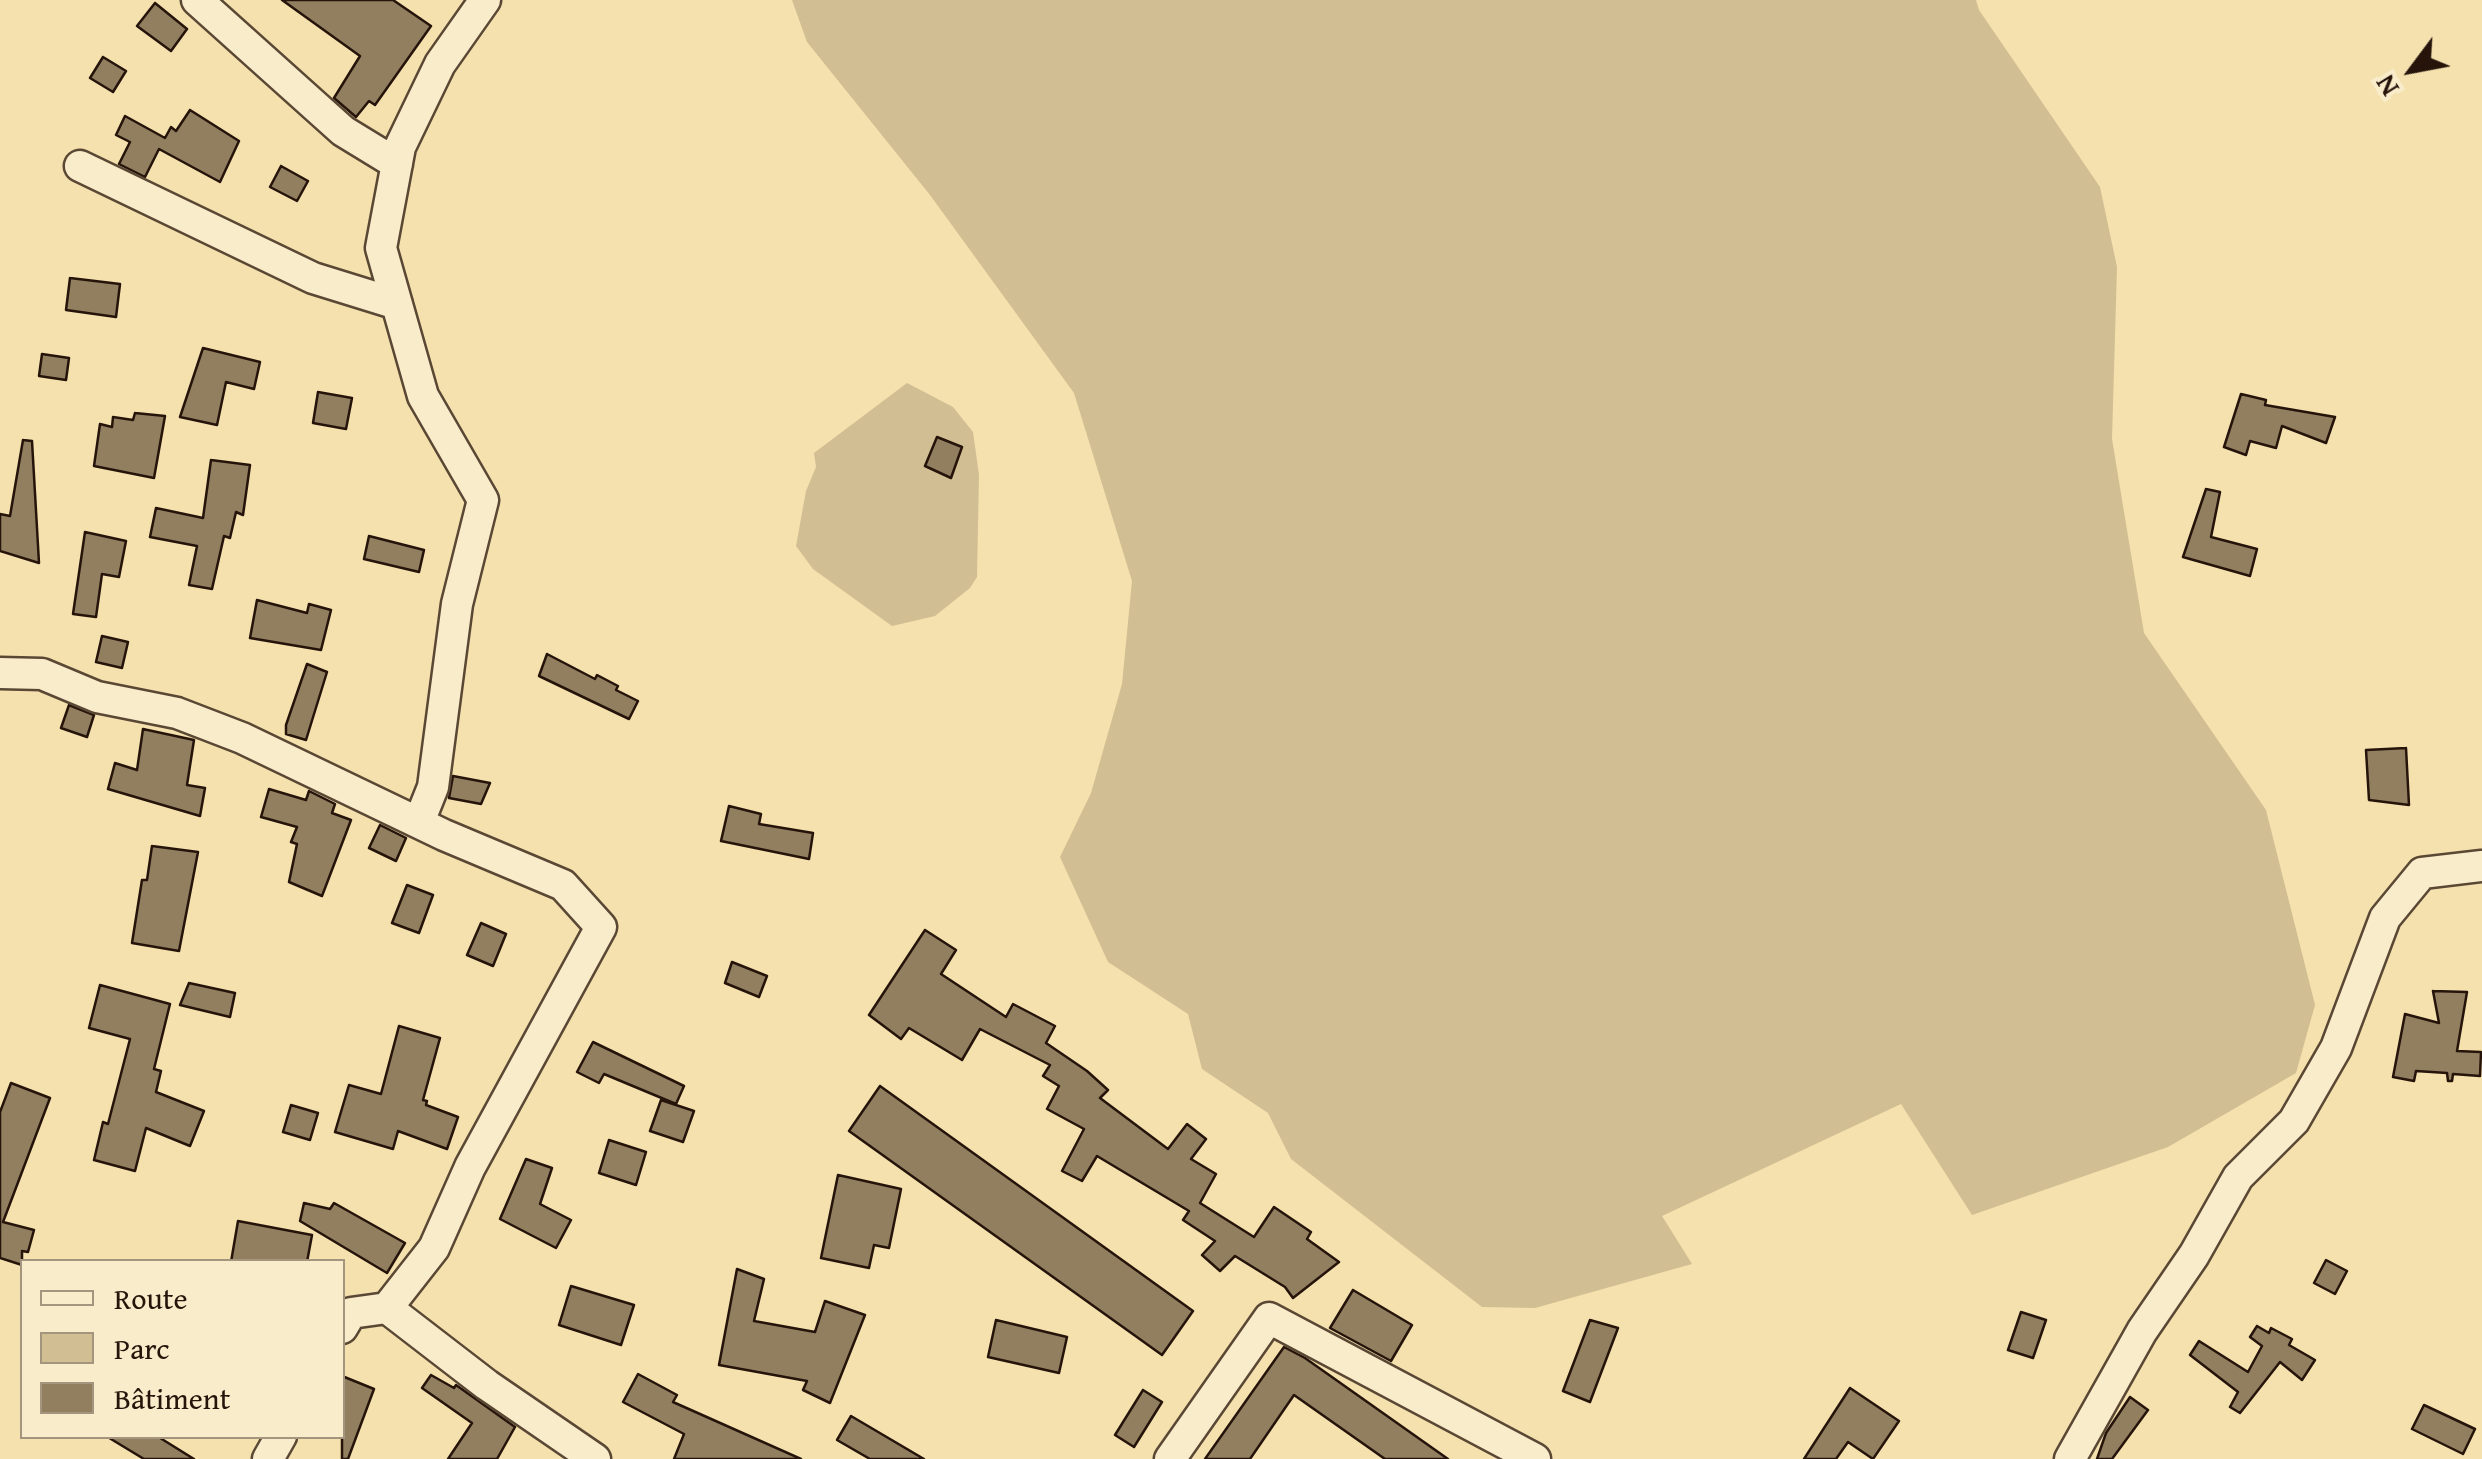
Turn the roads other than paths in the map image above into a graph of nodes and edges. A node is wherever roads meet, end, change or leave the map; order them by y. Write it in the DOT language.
graph roads {
  1 [pos="197,0"];
  2 [pos="485,0"];
  3 [pos="397,164"];
  4 [pos="80,166"];
  5 [pos="397,304"];
  6 [pos="0,673"];
  7 [pos="419,822"];
  8 [pos="2482,866"];
  9 [pos="387,1308"];
  10 [pos="345,1323"];
  11 [pos="595,1459"];
  12 [pos="1170,1459"];
  13 [pos="1535,1459"];
  14 [pos="2070,1459"];
  1 -- 3 [label="street"];
  2 -- 3 [label="street"];
  3 -- 5 [label="street"];
  4 -- 5 [label="street"];
  5 -- 7 [label="street"];
  6 -- 7 [label="street"];
  7 -- 9 [label="street"];
  8 -- 14 [label="street"];
  9 -- 10 [label="street"];
  9 -- 11 [label="street"];
  12 -- 13 [label="street"];
}
